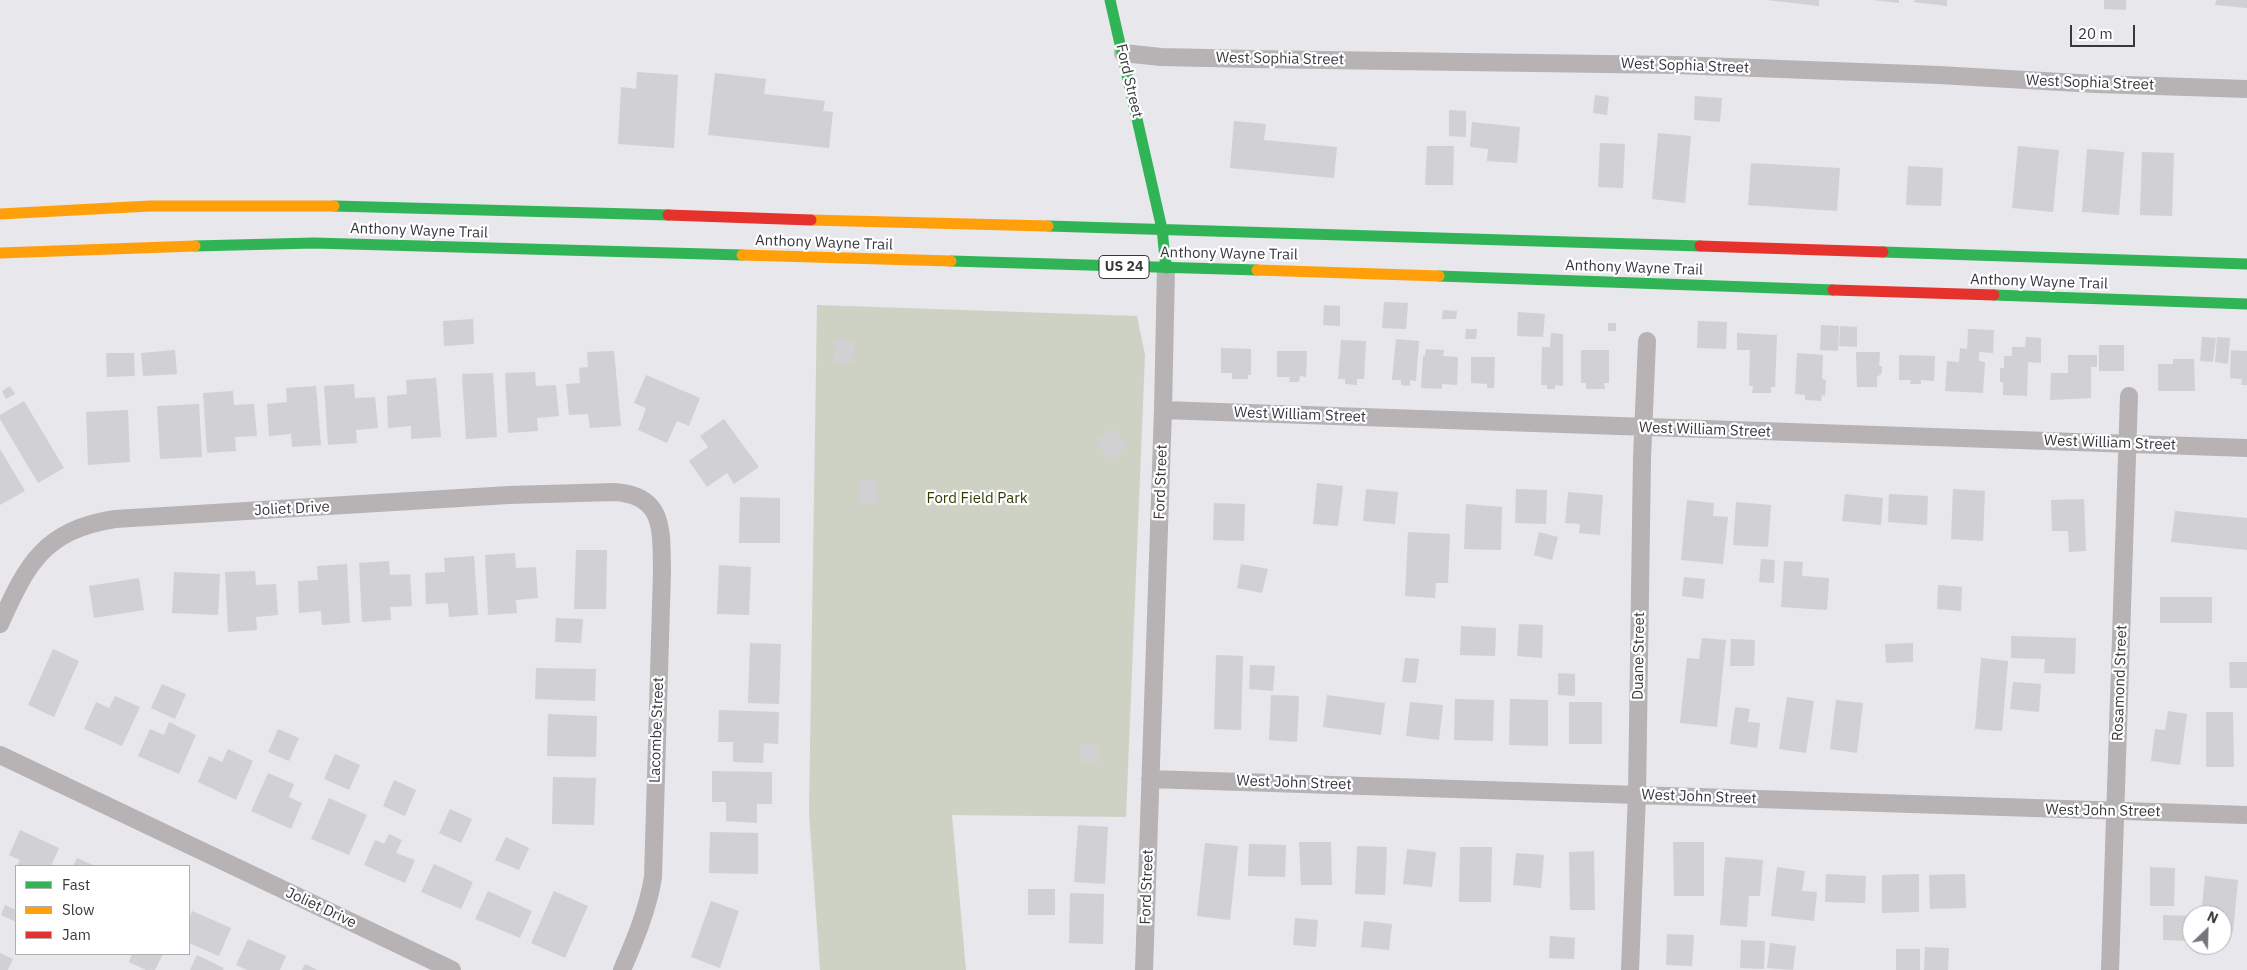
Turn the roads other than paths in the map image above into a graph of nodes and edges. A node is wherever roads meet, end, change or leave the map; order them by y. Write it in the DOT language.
graph roads {
  1 [pos="1110,0"];
  2 [pos="1123,53"];
  3 [pos="2247,89"];
  4 [pos="0,214"];
  5 [pos="1162,229"];
  6 [pos="0,254"];
  7 [pos="2247,264"];
  8 [pos="1166,268"];
  9 [pos="2247,304"];
  10 [pos="1647,341"];
  11 [pos="2130,396"];
  12 [pos="1163,410"];
  13 [pos="1643,428"];
  14 [pos="2128,444"];
  15 [pos="2247,448"];
  16 [pos="635,495"];
  17 [pos="0,624"];
  18 [pos="0,755"];
  19 [pos="1150,779"];
  20 [pos="1637,794"];
  21 [pos="2116,810"];
  22 [pos="2247,815"];
  23 [pos="452,970"];
  24 [pos="622,970"];
  25 [pos="1144,970"];
  26 [pos="1630,970"];
  27 [pos="2110,970"];
  1 -- 2 [label="main road, Ford Street"];
  2 -- 3 [label="street, West Sophia Street"];
  2 -- 5 [label="main road, Ford Street"];
  4 -- 5 [label="main road, Anthony Wayne Trail"];
  5 -- 7 [label="main road, Anthony Wayne Trail"];
  5 -- 8 [label="main road, Ford Street"];
  6 -- 8 [label="main road, Anthony Wayne Trail / US 24"];
  8 -- 9 [label="main road, Anthony Wayne Trail / US 24"];
  8 -- 12 [label="street, Ford Street"];
  10 -- 13 [label="street, Duane Street"];
  11 -- 14 [label="street, Rosamond Street"];
  12 -- 13 [label="street, West William Street"];
  12 -- 19 [label="street, Ford Street"];
  13 -- 14 [label="street, West William Street"];
  13 -- 20 [label="street, Duane Street"];
  14 -- 15 [label="street, West William Street"];
  14 -- 21 [label="street, Rosamond Street"];
  16 -- 17 [label="street, Joliet Drive"];
  16 -- 24 [label="street, Lacombe Street"];
  18 -- 23 [label="street, Joliet Drive"];
  19 -- 20 [label="street, West John Street"];
  19 -- 25 [label="street, Ford Street"];
  20 -- 21 [label="street, West John Street"];
  20 -- 26 [label="street, Duane Street"];
  21 -- 22 [label="street, West John Street"];
  21 -- 27 [label="street, Rosamond Street"];
}
